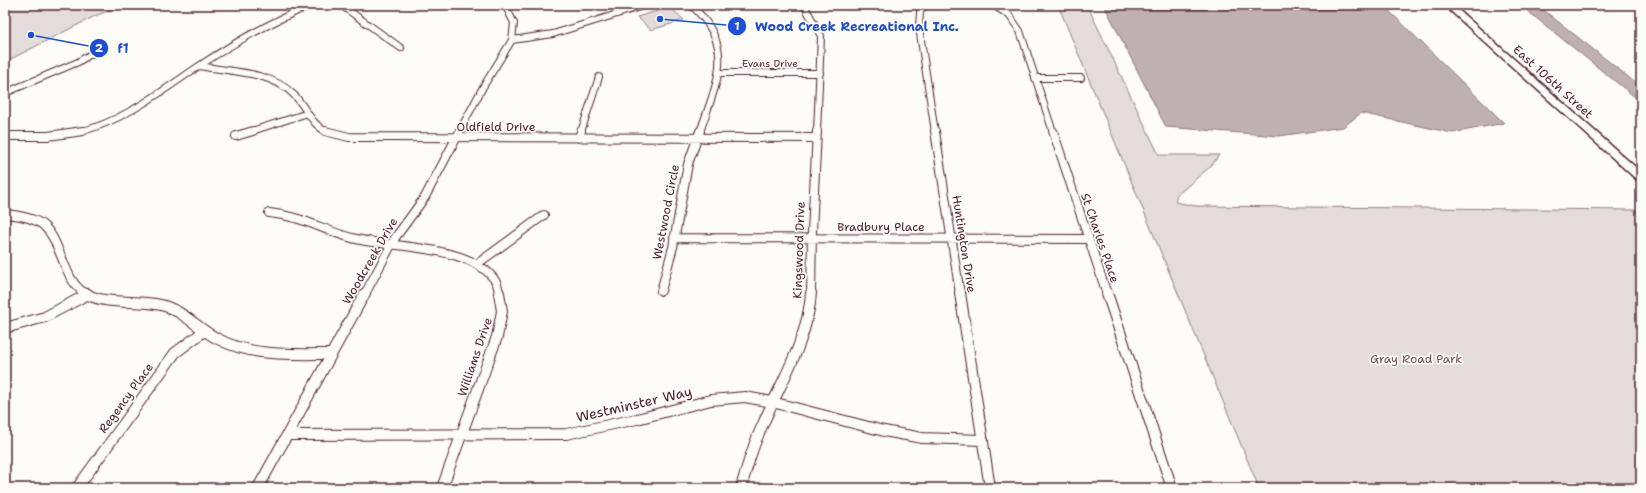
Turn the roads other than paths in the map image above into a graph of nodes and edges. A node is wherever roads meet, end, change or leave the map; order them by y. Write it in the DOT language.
graph roads {
  1 [pos="312,5"];
  2 [pos="341,5"];
  3 [pos="505,5"];
  4 [pos="646,5"];
  5 [pos="691,5"];
  6 [pos="804,5"];
  7 [pos="924,5"];
  8 [pos="993,5"];
  9 [pos="1448,5"];
  10 [pos="512,40"];
  11 [pos="401,48"];
  12 [pos="99,49"];
  13 [pos="200,66"];
  14 [pos="719,73"];
  15 [pos="820,73"];
  16 [pos="599,77"];
  17 [pos="1035,78"];
  18 [pos="1081,78"];
  19 [pos="5,93"];
  20 [pos="308,113"];
  21 [pos="5,136"];
  22 [pos="236,136"];
  23 [pos="457,138"];
  24 [pos="579,138"];
  25 [pos="697,138"];
  26 [pos="816,138"];
  27 [pos="1641,178"];
  28 [pos="269,213"];
  29 [pos="5,214"];
  30 [pos="544,214"];
  31 [pos="674,238"];
  32 [pos="812,239"];
  33 [pos="950,239"];
  34 [pos="1088,239"];
  35 [pos="390,245"];
  36 [pos="477,264"];
  37 [pos="661,291"];
  38 [pos="88,294"];
  39 [pos="5,328"];
  40 [pos="203,332"];
  41 [pos="331,354"];
  42 [pos="772,402"];
  43 [pos="287,434"];
  44 [pos="461,435"];
  45 [pos="983,440"];
  46 [pos="77,488"];
  47 [pos="258,488"];
  48 [pos="442,488"];
  49 [pos="741,488"];
  50 [pos="990,488"];
  51 [pos="1172,488"];
  1 -- 13 [label="street"];
  2 -- 11 [label="street"];
  3 -- 10 [label="street"];
  4 -- 10 [label="street"];
  5 -- 14 [label="street, Westwood Circle"];
  6 -- 15 [label="street, Kingswood Drive"];
  7 -- 33 [label="street, Huntington Drive"];
  8 -- 17 [label="street, St Charles Place"];
  9 -- 27 [label="street, East 106th Street"];
  10 -- 23 [label="street, Woodcreek Drive"];
  12 -- 19 [label="street"];
  13 -- 20 [label="street, Oldfield Drive"];
  13 -- 21 [label="street"];
  14 -- 15 [label="street, Evans Drive"];
  14 -- 25 [label="street, Westwood Circle"];
  15 -- 26 [label="street, Kingswood Drive"];
  16 -- 24 [label="street"];
  17 -- 18 [label="street"];
  17 -- 34 [label="street, St Charles Place"];
  20 -- 22 [label="street"];
  20 -- 23 [label="street, Oldfield Drive"];
  23 -- 24 [label="street, Oldfield Drive"];
  23 -- 35 [label="street, Woodcreek Drive"];
  24 -- 25 [label="street, Oldfield Drive"];
  25 -- 26 [label="street, Oldfield Drive"];
  25 -- 31 [label="street, Westwood Circle"];
  26 -- 32 [label="street, Kingswood Drive"];
  28 -- 35 [label="street, Williams Drive"];
  29 -- 38 [label="street"];
  30 -- 36 [label="street"];
  31 -- 32 [label="street, Bradbury Place"];
  31 -- 37 [label="street, Westwood Circle"];
  32 -- 33 [label="street, Bradbury Place"];
  32 -- 42 [label="street, Kingswood Drive"];
  33 -- 34 [label="street, Bradbury Place"];
  33 -- 45 [label="street, Huntington Drive"];
  34 -- 51 [label="street, St Charles Place"];
  35 -- 36 [label="street, Williams Drive"];
  35 -- 41 [label="street, Woodcreek Drive"];
  36 -- 44 [label="street, Williams Drive"];
  38 -- 39 [label="street"];
  38 -- 40 [label="street"];
  40 -- 41 [label="street"];
  40 -- 46 [label="street, Regency Place"];
  41 -- 43 [label="street, Woodcreek Drive"];
  42 -- 44 [label="street, Westminster Way"];
  42 -- 45 [label="street, Westminster Way"];
  42 -- 49 [label="street, Kingswood Drive"];
  43 -- 44 [label="street, Westminster Way"];
  43 -- 47 [label="street, Woodcreek Drive"];
  44 -- 48 [label="street, Williams Drive"];
  45 -- 50 [label="street, Huntington Drive"];
}
